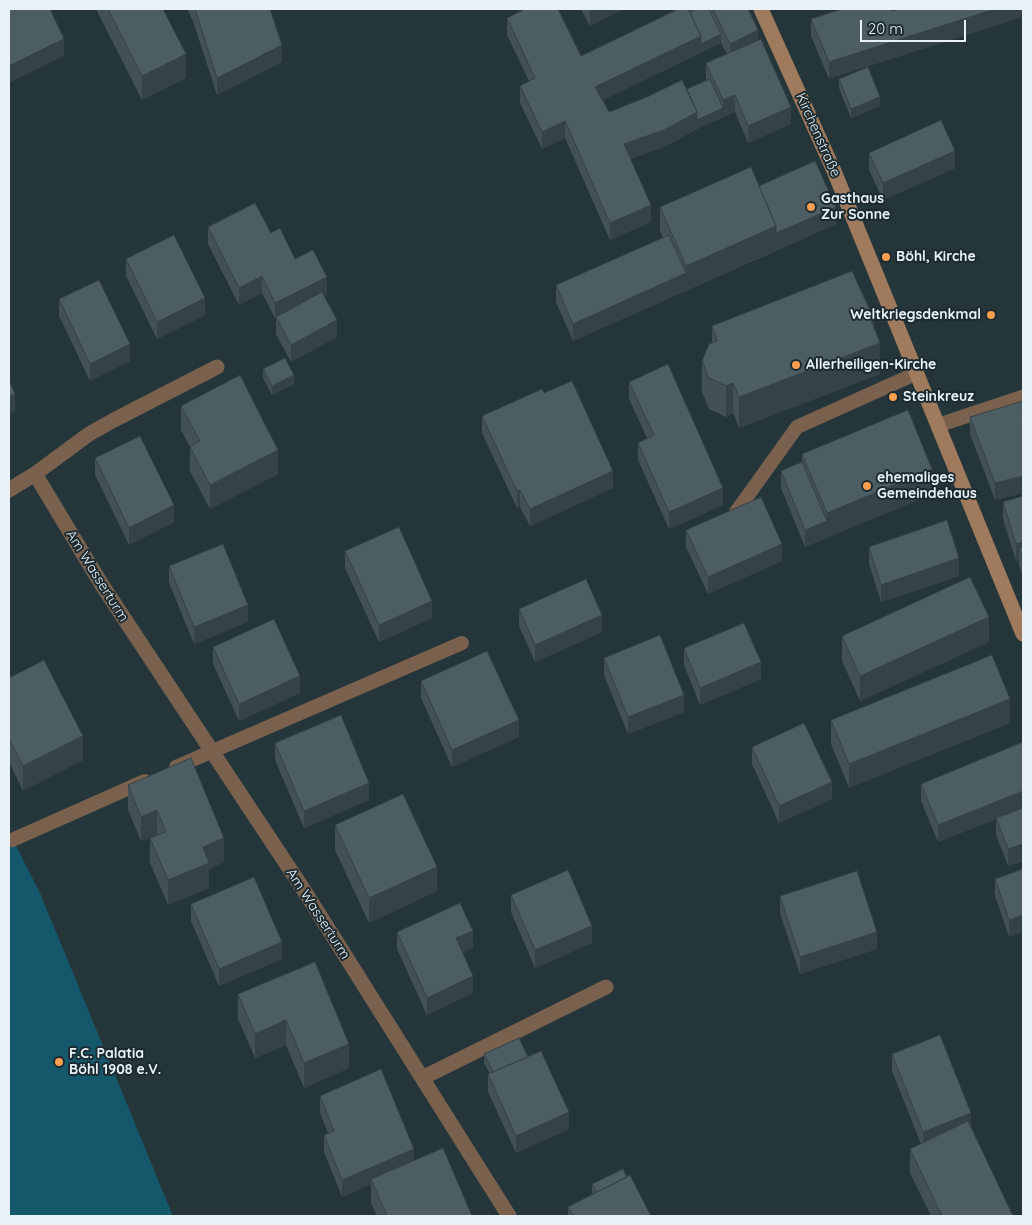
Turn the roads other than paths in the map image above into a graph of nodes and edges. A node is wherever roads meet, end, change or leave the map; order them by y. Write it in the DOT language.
graph roads {
  1 [pos="761,9"];
  2 [pos="217,367"];
  3 [pos="917,373"];
  4 [pos="1023,397"];
  5 [pos="939,425"];
  6 [pos="36,474"];
  7 [pos="9,490"];
  8 [pos="736,512"];
  9 [pos="1023,634"];
  10 [pos="462,643"];
  11 [pos="211,752"];
  12 [pos="12,840"];
  13 [pos="606,987"];
  14 [pos="422,1078"];
  15 [pos="509,1216"];
  1 -- 3 [label="street, Kirchenstraße"];
  2 -- 6 [label="street"];
  3 -- 5 [label="street, Kirchenstraße"];
  3 -- 8 [label="lane"];
  4 -- 5 [label="street"];
  5 -- 9 [label="street, Kirchenstraße"];
  6 -- 7 [label="street"];
  6 -- 11 [label="street, Am Wasserturm"];
  10 -- 11 [label="lane"];
  11 -- 12 [label="lane"];
  11 -- 14 [label="street, Am Wasserturm"];
  13 -- 14 [label="street"];
  14 -- 15 [label="street, Am Wasserturm"];
}
